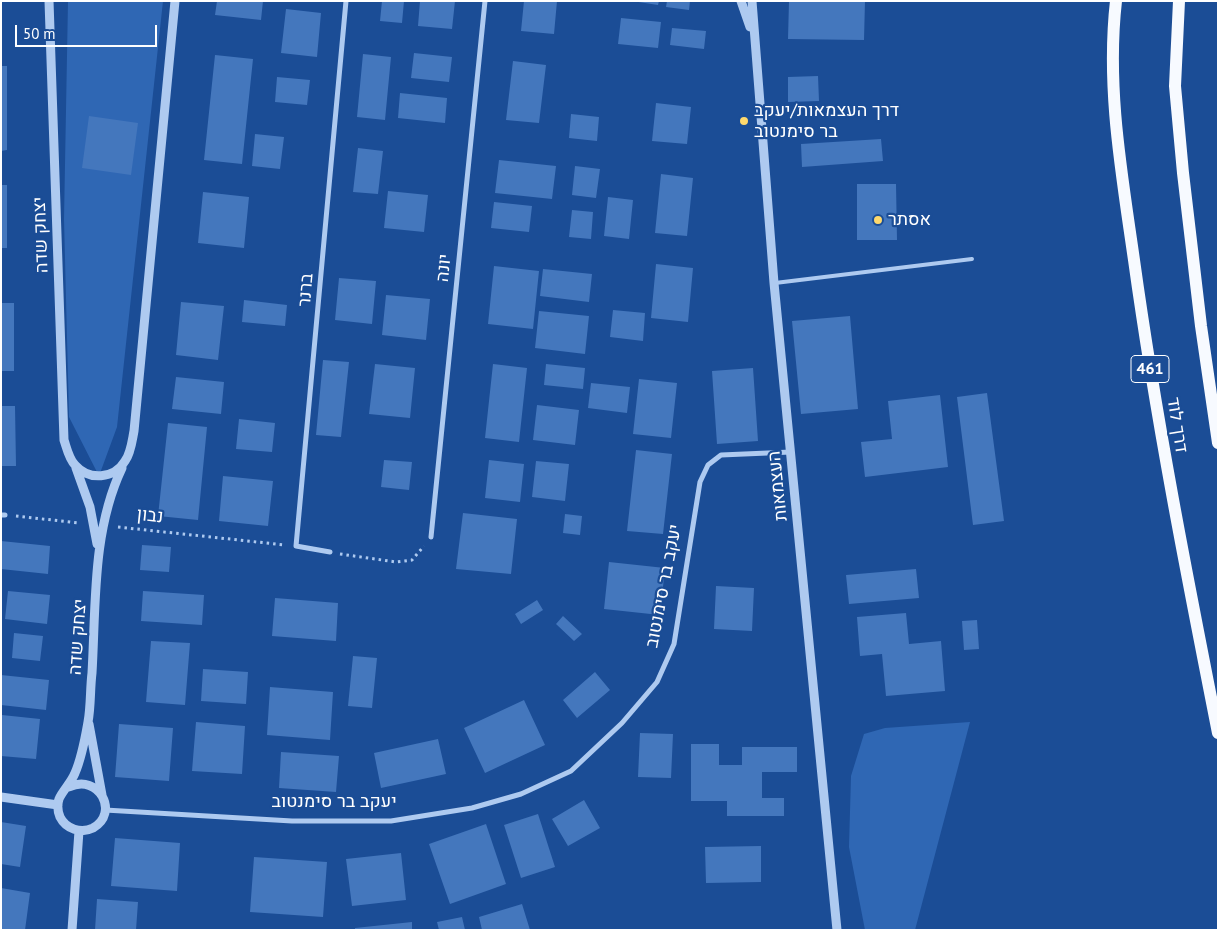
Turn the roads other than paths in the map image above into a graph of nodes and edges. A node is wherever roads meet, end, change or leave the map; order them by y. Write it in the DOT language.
graph roads {
  1 [pos="49,1"];
  2 [pos="175,1"];
  3 [pos="346,1"];
  4 [pos="485,1"];
  5 [pos="742,1"];
  6 [pos="752,1"];
  7 [pos="1116,1"];
  8 [pos="1179,1"];
  9 [pos="753,39"];
  10 [pos="972,259"];
  11 [pos="774,283"];
  12 [pos="1218,444"];
  13 [pos="791,452"];
  14 [pos="125,462"];
  15 [pos="74,465"];
  16 [pos="99,525"];
  17 [pos="431,537"];
  18 [pos="330,552"];
  19 [pos="88,719"];
  20 [pos="1218,733"];
  21 [pos="69,787"];
  22 [pos="102,794"];
  23 [pos="1,797"];
  24 [pos="58,805"];
  25 [pos="105,810"];
  26 [pos="79,831"];
  27 [pos="72,930"];
  28 [pos="837,930"];
  1 -- 15 [label="street, יצחק שדה"];
  2 -- 14 [label="street, יצחק שדה"];
  3 -- 18 [label="street, ברנר"];
  4 -- 17 [label="street, יונה"];
  5 -- 9 [label="street, העצמאות"];
  6 -- 9 [label="street, העצמאות"];
  7 -- 20 [label="main road, דרך לוד / 461"];
  8 -- 12 [label="main road"];
  9 -- 11 [label="street, העצמאות"];
  10 -- 11 [label="lane"];
  11 -- 13 [label="street, העצמאות"];
  13 -- 25 [label="street, יעקב בר סימנטוב"];
  13 -- 28 [label="street, העצמאות"];
  14 -- 15 [label="street"];
  14 -- 16 [label="street, יצחק שדה"];
  15 -- 16 [label="street, יצחק שדה"];
  16 -- 19 [label="street, יצחק שדה"];
  19 -- 21 [label="street, יצחק שדה"];
  19 -- 22 [label="street, יצחק שדה"];
  21 -- 22 [label="street"];
  21 -- 24 [label="street"];
  22 -- 25 [label="street"];
  23 -- 24 [label="street"];
  24 -- 26 [label="street"];
  25 -- 26 [label="street"];
  26 -- 27 [label="street"];
}
